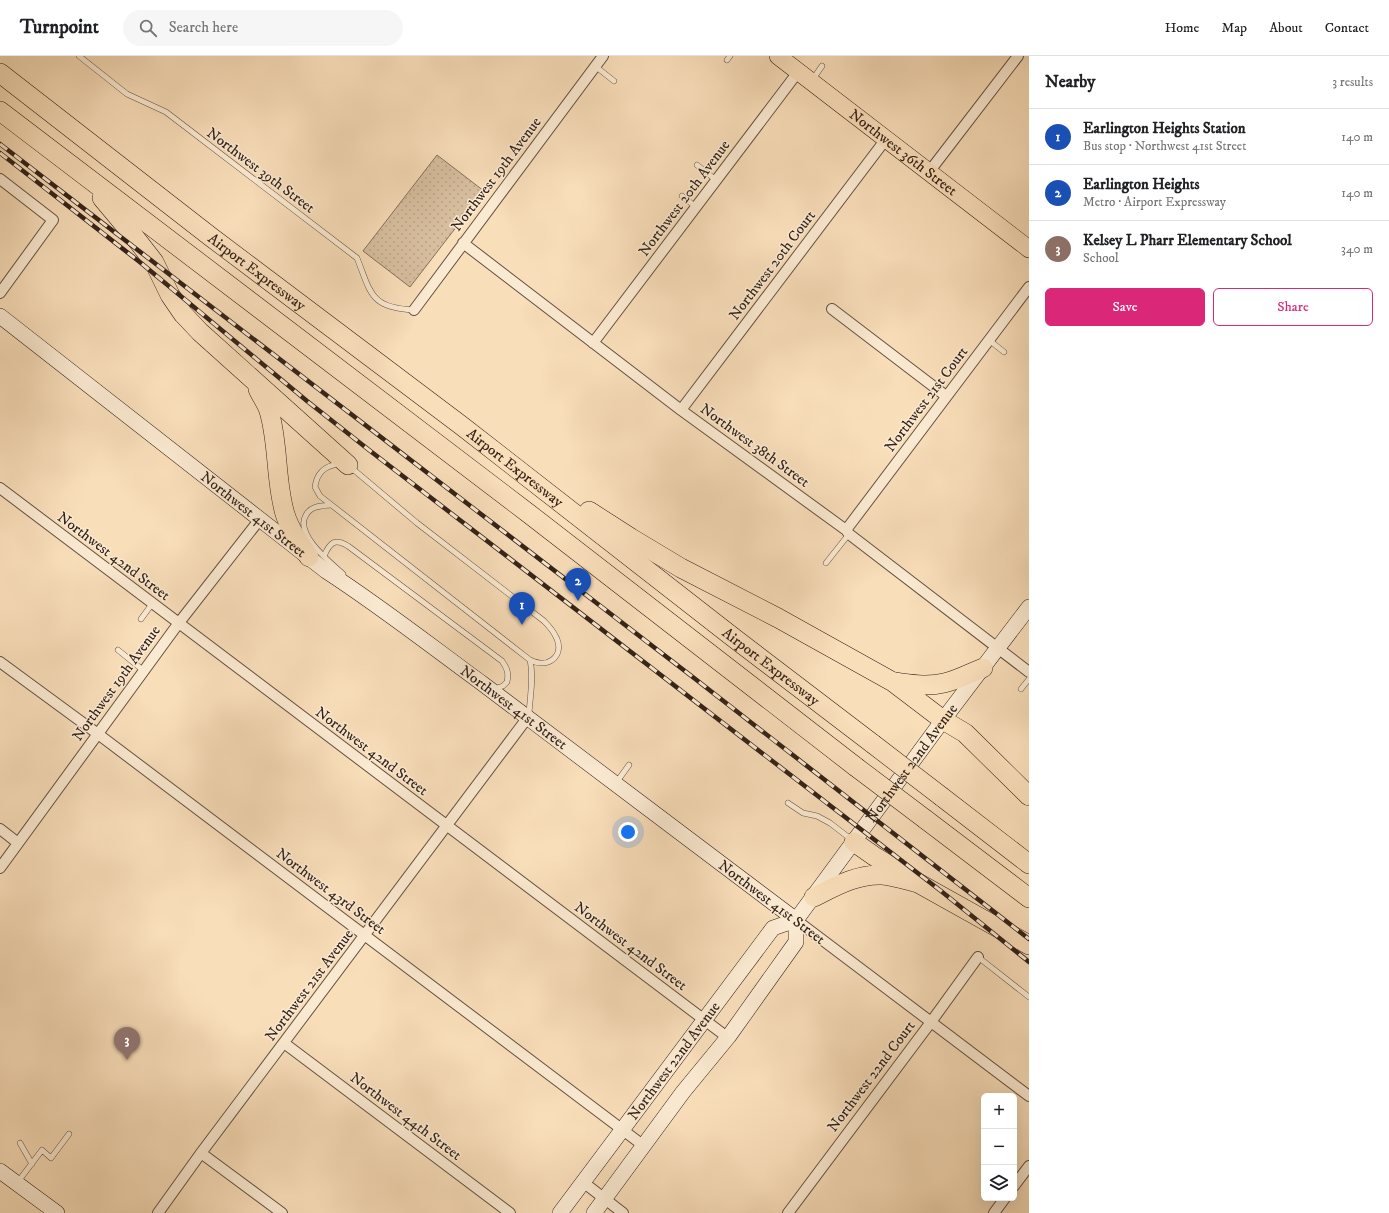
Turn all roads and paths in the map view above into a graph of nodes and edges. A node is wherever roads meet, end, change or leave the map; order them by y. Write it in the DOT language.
graph roads {
  1 [pos="79,56"];
  2 [pos="603,56"];
  3 [pos="778,56"];
  4 [pos="1018,56"];
  5 [pos="596,66"];
  6 [pos="822,66"];
  7 [pos="0,73"];
  8 [pos="804,76"];
  9 [pos="614,81"];
  10 [pos="0,111"];
  11 [pos="886,139"];
  12 [pos="697,165"];
  13 [pos="79,171"];
  14 [pos="929,172"];
  15 [pos="0,179"];
  16 [pos="716,180"];
  17 [pos="682,196"];
  18 [pos="696,207"];
  19 [pos="463,244"];
  20 [pos="1029,249"];
  21 [pos="1029,287"];
  22 [pos="0,293"];
  23 [pos="832,309"];
  24 [pos="414,310"];
  25 [pos="0,316"];
  26 [pos="989,340"];
  27 [pos="593,342"];
  28 [pos="1004,352"];
  29 [pos="239,367"];
  30 [pos="946,396"];
  31 [pos="681,410"];
  32 [pos="462,426"];
  33 [pos="348,465"];
  34 [pos="0,488"];
  35 [pos="330,505"];
  36 [pos="260,519"];
  37 [pos="847,532"];
  38 [pos="317,556"];
  39 [pos="826,563"];
  40 [pos="152,604"];
  41 [pos="1029,607"];
  42 [pos="141,619"];
  43 [pos="178,624"];
  44 [pos="998,648"];
  45 [pos="118,650"];
  46 [pos="530,660"];
  47 [pos="0,662"];
  48 [pos="983,668"];
  49 [pos="144,671"];
  50 [pos="1029,672"];
  51 [pos="1029,680"];
  52 [pos="894,682"];
  53 [pos="1021,689"];
  54 [pos="490,690"];
  55 [pos="528,717"];
  56 [pos="943,720"];
  57 [pos="98,734"];
  58 [pos="629,765"];
  59 [pos="615,784"];
  60 [pos="1029,796"];
  61 [pos="788,803"];
  62 [pos="447,826"];
  63 [pos="0,829"];
  64 [pos="854,842"];
  65 [pos="18,843"];
  66 [pos="1029,864"];
  67 [pos="0,868"];
  68 [pos="918,883"];
  69 [pos="814,897"];
  70 [pos="1029,898"];
  71 [pos="796,920"];
  72 [pos="365,936"];
  73 [pos="1029,945"];
  74 [pos="978,957"];
  75 [pos="1029,997"];
  76 [pos="705,1020"];
  77 [pos="931,1022"];
  78 [pos="727,1037"];
  79 [pos="284,1043"];
  80 [pos="1029,1096"];
  81 [pos="622,1130"];
  82 [pos="68,1134"];
  83 [pos="20,1143"];
  84 [pos="644,1146"];
  85 [pos="201,1153"];
  86 [pos="32,1164"];
  87 [pos="1029,1166"];
  88 [pos="0,1171"];
  89 [pos="583,1182"];
  90 [pos="1017,1182"];
  91 [pos="17,1184"];
  92 [pos="604,1199"];
  93 [pos="1003,1201"];
  94 [pos="57,1213"];
  95 [pos="158,1213"];
  96 [pos="282,1213"];
  97 [pos="510,1213"];
  98 [pos="560,1213"];
  99 [pos="594,1213"];
  100 [pos="623,1213"];
  101 [pos="788,1213"];
  102 [pos="994,1213"];
  1 -- 24 [label="lane, Northwest 39th Street"];
  2 -- 5 [label="street, Northwest 19th Avenue"];
  3 -- 8 [label="main road, Northwest 36th Street"];
  4 -- 14 [label="street"];
  5 -- 9 [label="lane"];
  5 -- 19 [label="street, Northwest 19th Avenue"];
  6 -- 8 [label="lane"];
  7 -- 32 [label="highway, Airport Expressway"];
  8 -- 11 [label="main road, Northwest 36th Street"];
  8 -- 16 [label="street, Northwest 20th Avenue"];
  10 -- 13 [label="highway, Airport Expressway"];
  11 -- 14 [label="main road, Northwest 36th Street"];
  11 -- 31 [label="street, Northwest 20th Court"];
  12 -- 16 [label="lane"];
  13 -- 29 [label="highway"];
  13 -- 70 [label="highway, Airport Expressway, bridge"];
  14 -- 20 [label="main road, Northwest 36th Street"];
  15 -- 22 [label="street"];
  16 -- 18 [label="street, Northwest 20th Avenue"];
  17 -- 18 [label="lane"];
  18 -- 27 [label="street, Northwest 20th Avenue"];
  19 -- 24 [label="street, Northwest 19th Avenue"];
  19 -- 27 [label="street, Northwest 38th Street"];
  21 -- 26 [label="street, Northwest 21st Court"];
  23 -- 30 [label="street"];
  25 -- 36 [label="main road, Northwest 41st Street"];
  26 -- 28 [label="lane"];
  26 -- 30 [label="street, Northwest 21st Court"];
  27 -- 31 [label="street, Northwest 38th Street"];
  29 -- 33 [label="highway"];
  29 -- 38 [label="highway"];
  30 -- 37 [label="street, Northwest 21st Court"];
  31 -- 37 [label="street, Northwest 38th Street"];
  32 -- 52 [label="highway"];
  32 -- 66 [label="highway, Airport Expressway, bridge"];
  33 -- 35 [label="lane"];
  33 -- 46 [label="lane"];
  34 -- 40 [label="street, Northwest 42nd Street"];
  35 -- 38 [label="lane"];
  35 -- 46 [label="lane"];
  36 -- 38 [label="main road, Northwest 41st Street"];
  36 -- 43 [label="street, Northwest 19th Avenue"];
  37 -- 39 [label="lane"];
  37 -- 44 [label="street, Northwest 38th Street"];
  38 -- 54 [label="main road, Northwest 41st Street"];
  38 -- 54 [label="lane"];
  40 -- 42 [label="lane"];
  40 -- 43 [label="street, Northwest 42nd Street"];
  41 -- 44 [label="main road, Northwest 22nd Avenue"];
  43 -- 49 [label="street, Northwest 19th Avenue"];
  43 -- 62 [label="street, Northwest 42nd Street"];
  44 -- 48 [label="main road, Northwest 22nd Avenue"];
  44 -- 50 [label="street, Northwest 38th Street"];
  45 -- 49 [label="lane"];
  46 -- 55 [label="lane"];
  47 -- 57 [label="street, Northwest 43rd Street"];
  48 -- 52 [label="highway"];
  48 -- 56 [label="main road, Northwest 22nd Avenue"];
  49 -- 57 [label="street, Northwest 19th Avenue"];
  51 -- 53 [label="lane"];
  52 -- 56 [label="highway"];
  54 -- 55 [label="main road, Northwest 41st Street"];
  55 -- 59 [label="main road, Northwest 41st Street"];
  55 -- 62 [label="street, Northwest 21st Avenue"];
  56 -- 60 [label="highway"];
  56 -- 64 [label="main road, Northwest 22nd Avenue"];
  57 -- 65 [label="street, Northwest 19th Avenue"];
  57 -- 72 [label="street, Northwest 43rd Street"];
  58 -- 59 [label="lane"];
  59 -- 71 [label="main road, Northwest 41st Street"];
  61 -- 64 [label="lane"];
  62 -- 72 [label="street, Northwest 21st Avenue"];
  62 -- 76 [label="street, Northwest 42nd Street"];
  63 -- 65 [label="street"];
  64 -- 68 [label="highway"];
  64 -- 69 [label="main road, Northwest 22nd Avenue"];
  65 -- 67 [label="street, Northwest 19th Avenue"];
  68 -- 69 [label="highway"];
  68 -- 73 [label="highway"];
  69 -- 71 [label="main road, Northwest 22nd Avenue"];
  71 -- 76 [label="main road, Northwest 22nd Avenue"];
  71 -- 77 [label="street, Northwest 41st Street"];
  71 -- 78 [label="main road, Northwest 22nd Avenue"];
  72 -- 79 [label="street, Northwest 21st Avenue"];
  72 -- 81 [label="street, Northwest 43rd Street"];
  74 -- 75 [label="lane"];
  74 -- 77 [label="street, Northwest 22nd Court"];
  76 -- 78 [label="street, Northwest 42nd Street"];
  76 -- 81 [label="main road, Northwest 22nd Avenue"];
  77 -- 80 [label="street, Northwest 41st Street"];
  77 -- 101 [label="street, Northwest 22nd Court"];
  78 -- 84 [label="main road, Northwest 22nd Avenue"];
  79 -- 85 [label="street, Northwest 21st Avenue"];
  79 -- 97 [label="street, Northwest 44th Street"];
  81 -- 84 [label="street, Northwest 43rd Street"];
  81 -- 89 [label="main road, Northwest 22nd Avenue"];
  82 -- 86 [label="lane"];
  83 -- 86 [label="lane"];
  84 -- 92 [label="main road, Northwest 22nd Avenue"];
  85 -- 95 [label="street, Northwest 21st Avenue"];
  85 -- 96 [label="street"];
  86 -- 91 [label="lane"];
  87 -- 90 [label="street"];
  88 -- 91 [label="main road"];
  89 -- 92 [label="street"];
  89 -- 98 [label="main road, Northwest 22nd Avenue"];
  91 -- 94 [label="main road"];
  92 -- 99 [label="main road, Northwest 22nd Avenue"];
  92 -- 100 [label="street"];
  93 -- 102 [label="street"];
}
